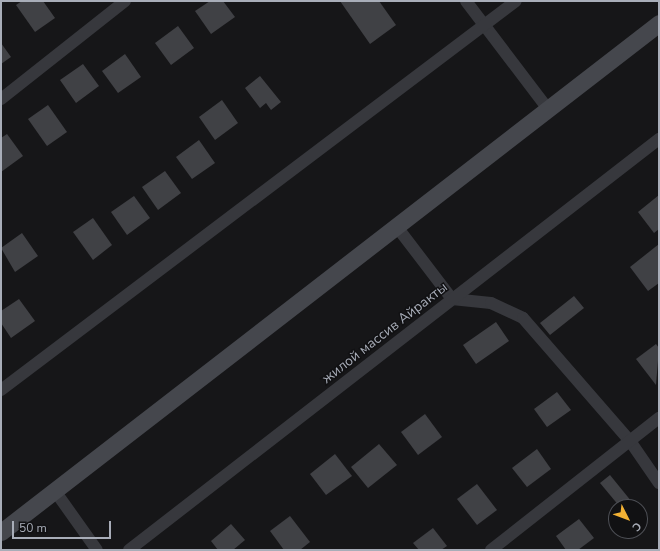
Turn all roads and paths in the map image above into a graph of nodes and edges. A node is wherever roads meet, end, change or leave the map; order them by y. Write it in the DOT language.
graph roads {
  1 [pos="125,1"];
  2 [pos="466,1"];
  3 [pos="516,1"];
  4 [pos="659,23"];
  5 [pos="485,26"];
  6 [pos="1,99"];
  7 [pos="548,109"];
  8 [pos="659,139"];
  9 [pos="397,227"];
  10 [pos="452,299"];
  11 [pos="1,390"];
  12 [pos="659,418"];
  13 [pos="630,441"];
  14 [pos="659,483"];
  15 [pos="55,491"];
  16 [pos="1,532"];
  17 [pos="97,550"];
  18 [pos="129,550"];
  19 [pos="490,550"];
  1 -- 6 [label="street"];
  2 -- 5 [label="street"];
  3 -- 5 [label="street"];
  4 -- 7 [label="main road"];
  5 -- 7 [label="street"];
  5 -- 11 [label="street"];
  7 -- 9 [label="main road"];
  8 -- 10 [label="street, жилой массив Айракты"];
  9 -- 10 [label="street"];
  9 -- 15 [label="main road"];
  10 -- 13 [label="street"];
  10 -- 18 [label="street, жилой массив Айракты"];
  12 -- 13 [label="street"];
  13 -- 14 [label="street"];
  13 -- 19 [label="street"];
  15 -- 16 [label="main road"];
  15 -- 17 [label="street"];
}
